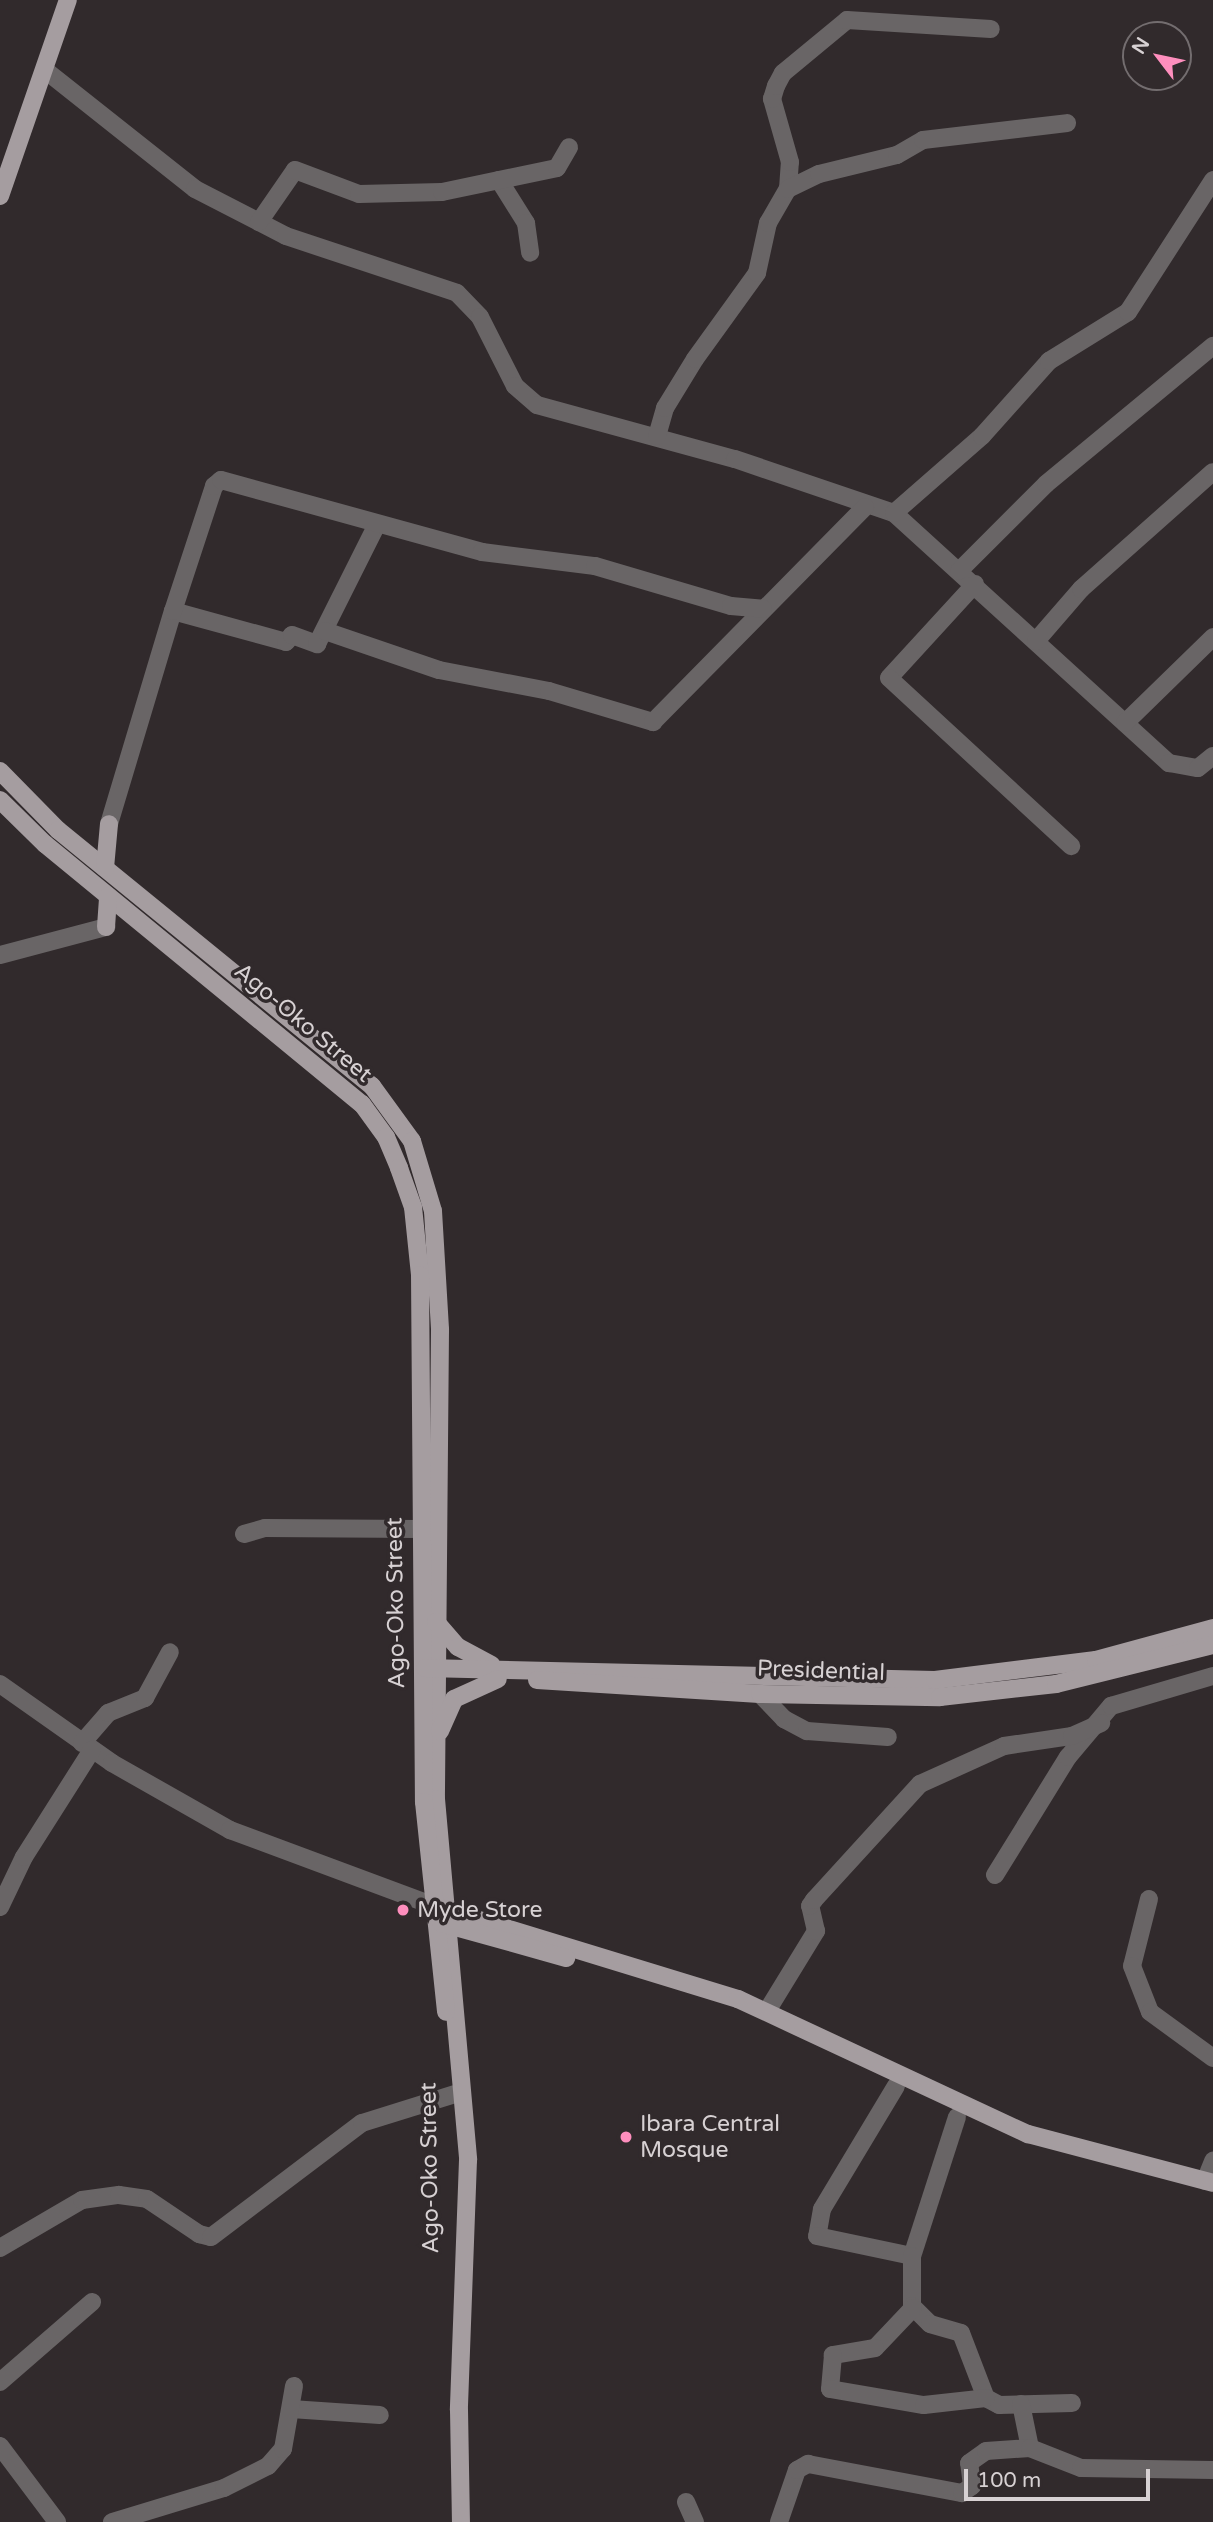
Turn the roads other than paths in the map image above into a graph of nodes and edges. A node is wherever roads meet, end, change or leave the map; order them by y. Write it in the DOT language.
graph roads {
  1 [pos="59,0"];
  2 [pos="68,0"];
  3 [pos="991,29"];
  4 [pos="45,70"];
  5 [pos="1067,123"];
  6 [pos="569,147"];
  7 [pos="0,169"];
  8 [pos="499,180"];
  9 [pos="1213,180"];
  10 [pos="788,189"];
  11 [pos="0,196"];
  12 [pos="259,222"];
  13 [pos="530,253"];
  14 [pos="1213,346"];
  15 [pos="657,436"];
  16 [pos="1213,472"];
  17 [pos="865,507"];
  18 [pos="894,513"];
  19 [pos="377,523"];
  20 [pos="959,571"];
  21 [pos="975,584"];
  22 [pos="763,610"];
  23 [pos="173,611"];
  24 [pos="325,631"];
  25 [pos="1213,637"];
  26 [pos="1036,641"];
  27 [pos="1125,723"];
  28 [pos="1213,755"];
  29 [pos="0,771"];
  30 [pos="0,800"];
  31 [pos="109,824"];
  32 [pos="74,842"];
  33 [pos="1071,846"];
  34 [pos="105,868"];
  35 [pos="108,896"];
  36 [pos="135,917"];
  37 [pos="106,927"];
  38 [pos="0,955"];
  39 [pos="419,1530"];
  40 [pos="244,1534"];
  41 [pos="436,1622"];
  42 [pos="1213,1628"];
  43 [pos="1213,1645"];
  44 [pos="170,1653"];
  45 [pos="498,1673"];
  46 [pos="428,1674"];
  47 [pos="1213,1676"];
  48 [pos="0,1684"];
  49 [pos="760,1694"];
  50 [pos="1101,1723"];
  51 [pos="888,1737"];
  52 [pos="436,1744"];
  53 [pos="87,1746"];
  54 [pos="995,1875"];
  55 [pos="1149,1899"];
  56 [pos="0,1907"];
  57 [pos="441,1916"];
  58 [pos="767,2011"];
  59 [pos="1213,2058"];
  60 [pos="896,2086"];
  61 [pos="455,2094"];
  62 [pos="957,2117"];
  63 [pos="1213,2161"];
  64 [pos="1210,2185"];
  65 [pos="0,2248"];
  66 [pos="912,2256"];
  67 [pos="92,2302"];
  68 [pos="913,2308"];
  69 [pos="0,2382"];
  70 [pos="294,2386"];
  71 [pos="986,2398"];
  72 [pos="1072,2403"];
  73 [pos="1021,2404"];
  74 [pos="291,2409"];
  75 [pos="380,2415"];
  76 [pos="0,2446"];
  77 [pos="1030,2448"];
  78 [pos="1213,2470"];
  79 [pos="686,2502"];
  80 [pos="57,2522"];
  81 [pos="112,2522"];
  82 [pos="451,2522"];
  83 [pos="461,2522"];
  84 [pos="695,2522"];
  85 [pos="779,2522"];
  1 -- 7 [label="main road"];
  2 -- 4 [label="main road"];
  3 -- 10 [label="street"];
  4 -- 11 [label="main road"];
  4 -- 12 [label="street"];
  5 -- 10 [label="street"];
  6 -- 8 [label="street"];
  8 -- 12 [label="street"];
  8 -- 13 [label="street"];
  9 -- 18 [label="street"];
  10 -- 15 [label="street"];
  12 -- 15 [label="street"];
  14 -- 20 [label="street"];
  15 -- 17 [label="street"];
  16 -- 26 [label="street"];
  17 -- 18 [label="street"];
  17 -- 22 [label="street"];
  18 -- 20 [label="street"];
  19 -- 22 [label="street"];
  19 -- 23 [label="street"];
  19 -- 24 [label="street"];
  20 -- 21 [label="street"];
  21 -- 26 [label="street"];
  21 -- 33 [label="street"];
  22 -- 24 [label="street"];
  23 -- 24 [label="street"];
  23 -- 31 [label="street"];
  25 -- 27 [label="street"];
  26 -- 27 [label="street"];
  27 -- 28 [label="street"];
  29 -- 32 [label="main road"];
  30 -- 35 [label="main road, Ago-Oko Street"];
  31 -- 32 [label="main road"];
  31 -- 34 [label="main road"];
  32 -- 34 [label="main road"];
  34 -- 41 [label="main road"];
  35 -- 36 [label="main road, Ago-Oko Street"];
  35 -- 37 [label="main road"];
  36 -- 37 [label="main road"];
  36 -- 39 [label="main road, Ago-Oko Street"];
  37 -- 38 [label="street"];
  39 -- 40 [label="street"];
  39 -- 46 [label="main road, Ago-Oko Street"];
  41 -- 45 [label="main road"];
  41 -- 46 [label="main road"];
  42 -- 45 [label="main road"];
  43 -- 49 [label="main road, Presidential"];
  44 -- 53 [label="street"];
  45 -- 46 [label="main road, Presidential"];
  45 -- 49 [label="main road, Presidential"];
  45 -- 52 [label="main road"];
  46 -- 52 [label="main road"];
  46 -- 57 [label="main road, Ago-Oko Street"];
  47 -- 50 [label="street"];
  48 -- 53 [label="street"];
  49 -- 51 [label="street"];
  50 -- 54 [label="street"];
  50 -- 58 [label="street"];
  52 -- 57 [label="main road"];
  53 -- 56 [label="street"];
  53 -- 57 [label="street"];
  55 -- 59 [label="street"];
  57 -- 58 [label="main road"];
  57 -- 60 [label="main road"];
  57 -- 61 [label="main road, Ago-Oko Street"];
  57 -- 83 [label="main road"];
  58 -- 64 [label="main road"];
  60 -- 62 [label="main road"];
  60 -- 66 [label="street"];
  61 -- 65 [label="street"];
  61 -- 82 [label="main road, Ago-Oko Street"];
  62 -- 64 [label="main road"];
  62 -- 66 [label="street"];
  63 -- 64 [label="street"];
  66 -- 68 [label="street"];
  67 -- 69 [label="street"];
  68 -- 71 [label="street"];
  68 -- 71 [label="street"];
  70 -- 74 [label="street"];
  71 -- 73 [label="street"];
  72 -- 73 [label="street"];
  73 -- 77 [label="street"];
  74 -- 75 [label="street"];
  74 -- 81 [label="street"];
  76 -- 80 [label="street"];
  77 -- 78 [label="street"];
  77 -- 85 [label="street"];
  79 -- 84 [label="street"];
}
